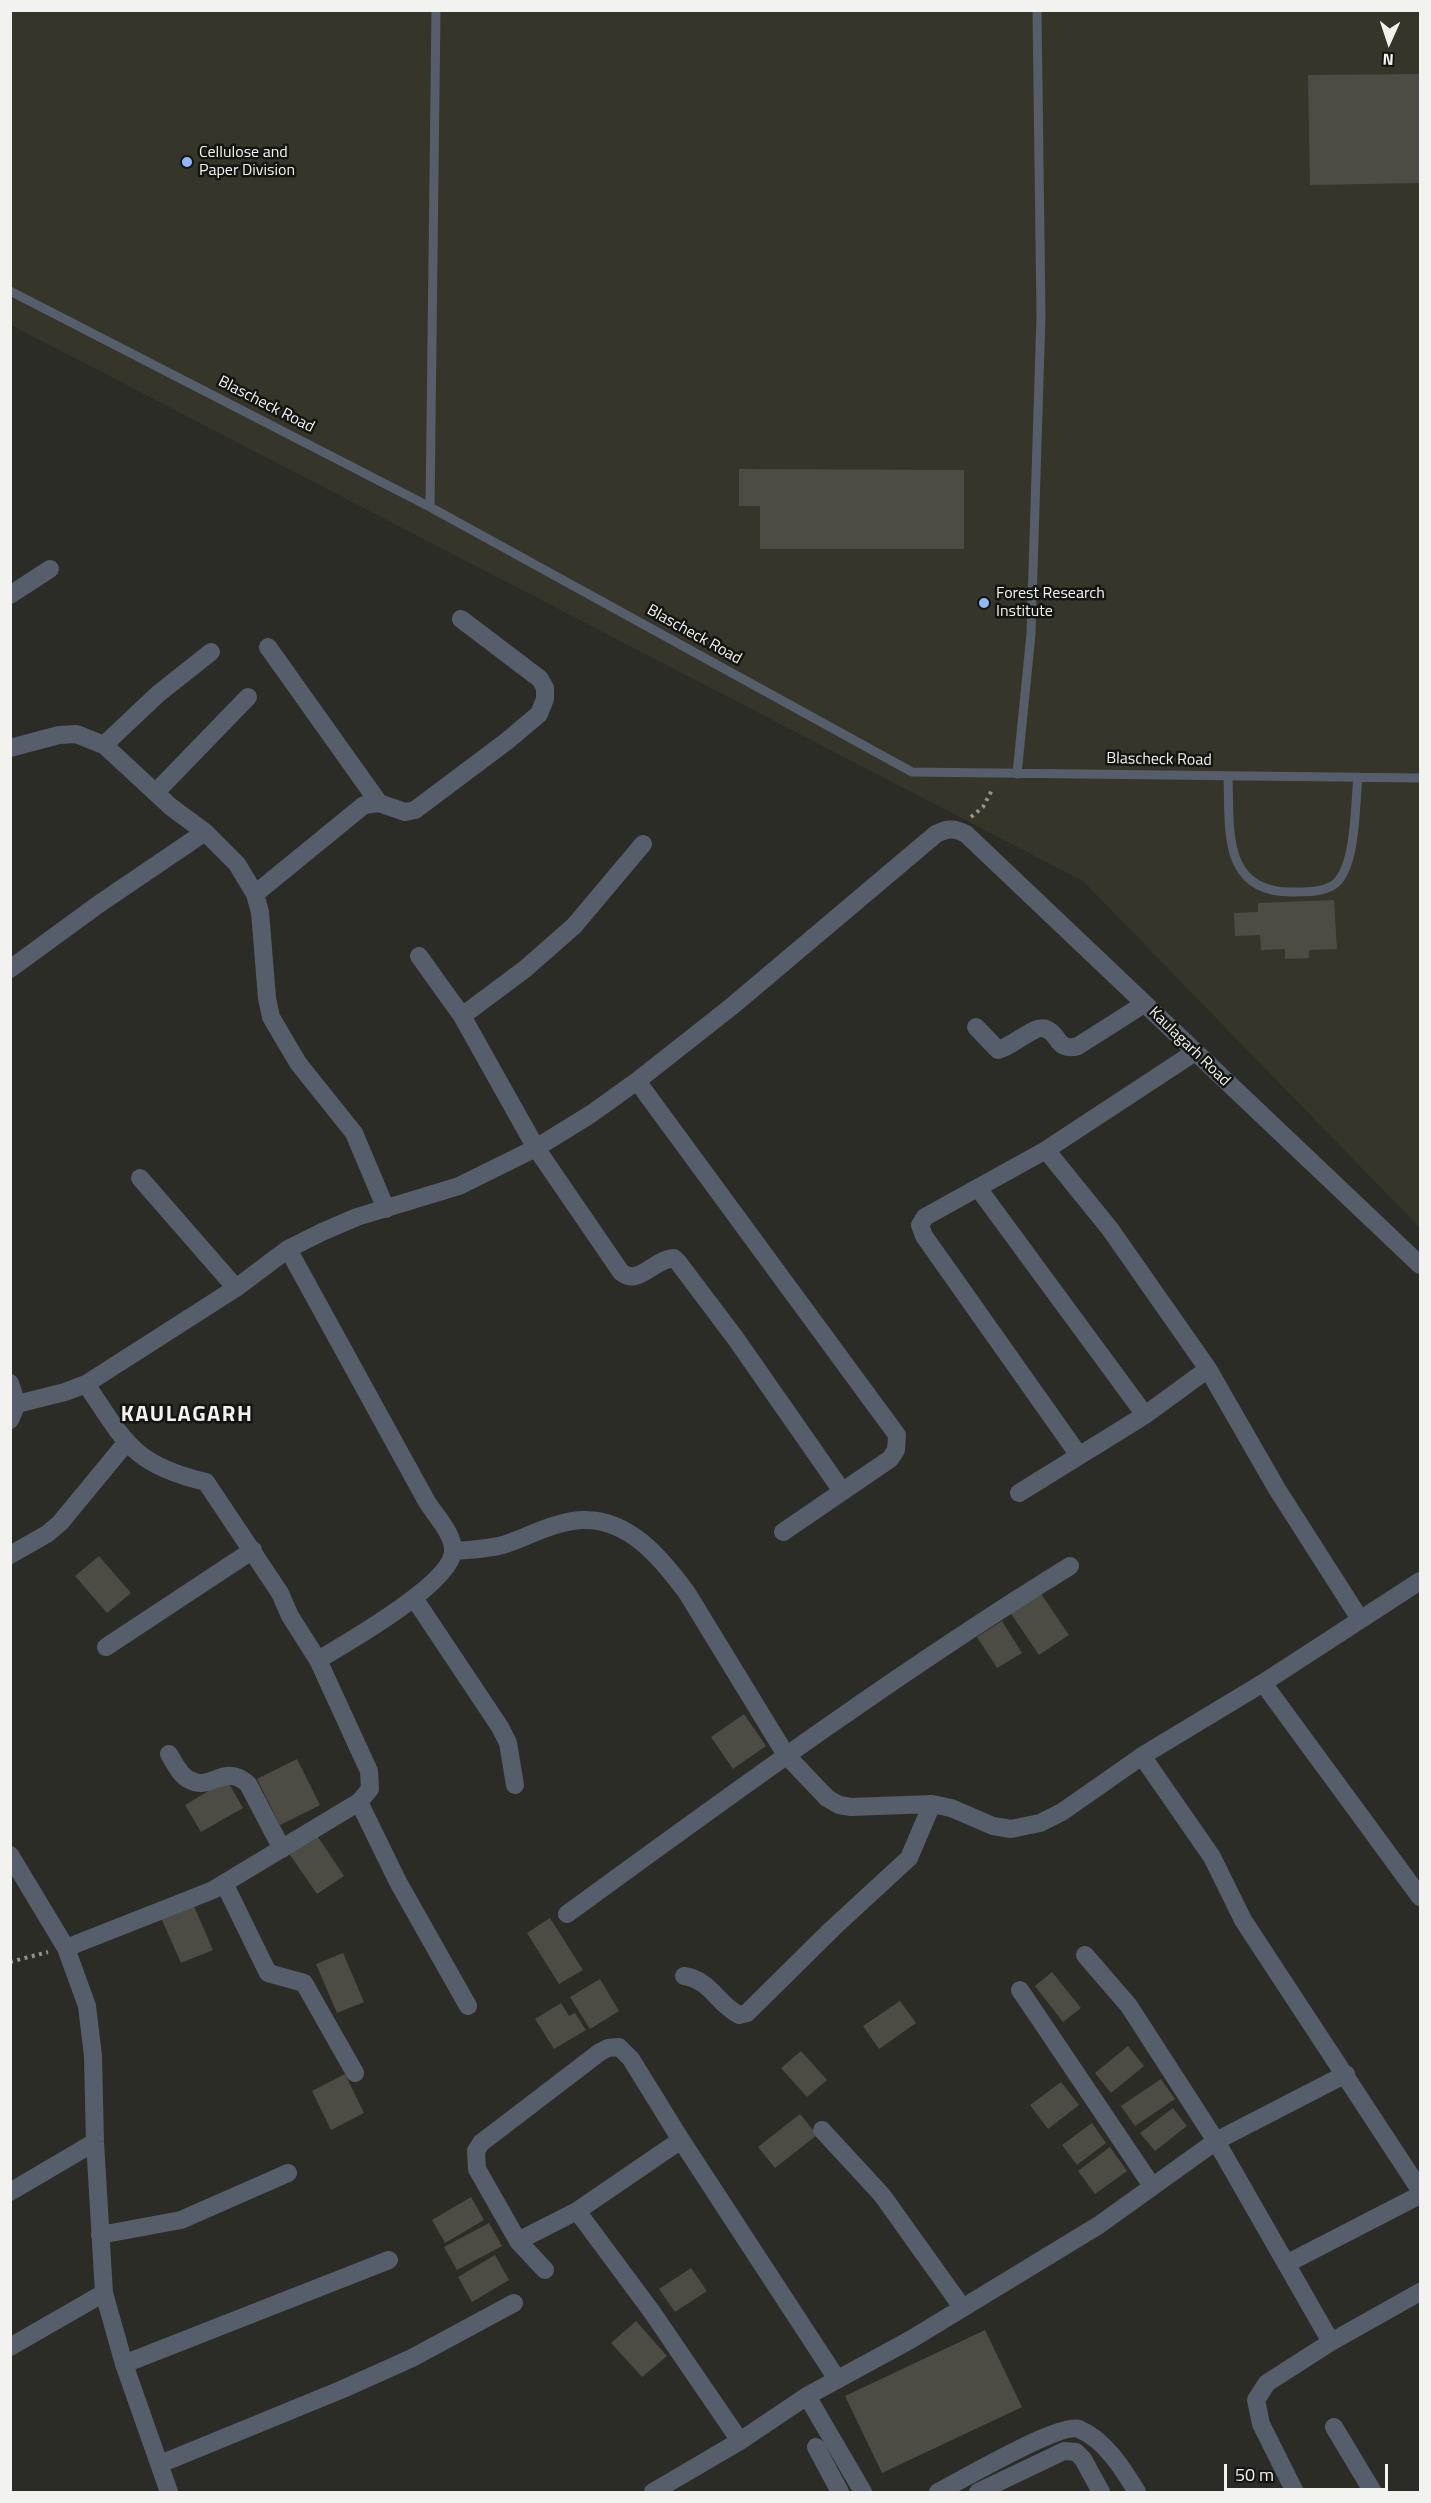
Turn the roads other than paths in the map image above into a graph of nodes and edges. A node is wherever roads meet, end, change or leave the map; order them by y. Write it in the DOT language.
graph roads {
  1 [pos="436,10"];
  2 [pos="1037,10"];
  3 [pos="10,291"];
  4 [pos="430,507"];
  5 [pos="50,569"];
  6 [pos="10,595"];
  7 [pos="461,619"];
  8 [pos="268,647"];
  9 [pos="211,652"];
  10 [pos="248,697"];
  11 [pos="104,745"];
  12 [pos="10,748"];
  13 [pos="1017,774"];
  14 [pos="1228,776"];
  15 [pos="1358,777"];
  16 [pos="1420,778"];
  17 [pos="156,792"];
  18 [pos="379,803"];
  19 [pos="205,832"];
  20 [pos="643,844"];
  21 [pos="255,894"];
  22 [pos="419,956"];
  23 [pos="10,969"];
  24 [pos="1144,1004"];
  25 [pos="462,1016"];
  26 [pos="976,1027"];
  27 [pos="1195,1052"];
  28 [pos="638,1082"];
  29 [pos="536,1148"];
  30 [pos="1046,1150"];
  31 [pos="140,1178"];
  32 [pos="978,1188"];
  33 [pos="386,1209"];
  34 [pos="288,1249"];
  35 [pos="1420,1265"];
  36 [pos="236,1288"];
  37 [pos="1208,1369"];
  38 [pos="10,1383"];
  39 [pos="86,1384"];
  40 [pos="14,1412"];
  41 [pos="1145,1415"];
  42 [pos="126,1443"];
  43 [pos="1078,1454"];
  44 [pos="842,1491"];
  45 [pos="1019,1493"];
  46 [pos="783,1532"];
  47 [pos="253,1550"];
  48 [pos="453,1551"];
  49 [pos="10,1555"];
  50 [pos="1070,1566"];
  51 [pos="1420,1581"];
  52 [pos="414,1598"];
  53 [pos="1360,1619"];
  54 [pos="106,1647"];
  55 [pos="318,1660"];
  56 [pos="1263,1683"];
  57 [pos="169,1754"];
  58 [pos="786,1755"];
  59 [pos="1142,1756"];
  60 [pos="515,1785"];
  61 [pos="359,1802"];
  62 [pos="932,1804"];
  63 [pos="282,1849"];
  64 [pos="10,1855"];
  65 [pos="224,1883"];
  66 [pos="1420,1897"];
  67 [pos="567,1914"];
  68 [pos="66,1948"];
  69 [pos="1085,1955"];
  70 [pos="684,1976"];
  71 [pos="1020,1990"];
  72 [pos="468,2006"];
  73 [pos="355,2073"];
  74 [pos="1346,2074"];
  75 [pos="822,2130"];
  76 [pos="681,2140"];
  77 [pos="1216,2141"];
  78 [pos="95,2142"];
  79 [pos="288,2173"];
  80 [pos="1152,2186"];
  81 [pos="1420,2190"];
  82 [pos="10,2192"];
  83 [pos="1420,2195"];
  84 [pos="577,2211"];
  85 [pos="100,2235"];
  86 [pos="518,2241"];
  87 [pos="389,2260"];
  88 [pos="1286,2264"];
  89 [pos="545,2270"];
  90 [pos="1420,2292"];
  91 [pos="104,2293"];
  92 [pos="514,2302"];
  93 [pos="962,2307"];
  94 [pos="1331,2342"];
  95 [pos="10,2347"];
  96 [pos="124,2364"];
  97 [pos="837,2379"];
  98 [pos="807,2396"];
  99 [pos="1334,2427"];
  100 [pos="740,2441"];
  101 [pos="816,2447"];
  102 [pos="160,2464"];
  103 [pos="169,2493"];
  104 [pos="653,2493"];
  105 [pos="840,2493"];
  106 [pos="863,2493"];
  107 [pos="938,2493"];
  108 [pos="978,2493"];
  109 [pos="1101,2493"];
  110 [pos="1137,2493"];
  111 [pos="1295,2493"];
  112 [pos="1373,2493"];
  1 -- 4 [label="lane"];
  2 -- 13 [label="lane"];
  3 -- 4 [label="lane, Blascheck Road"];
  4 -- 13 [label="lane, Blascheck Road"];
  5 -- 6 [label="street"];
  7 -- 18 [label="street"];
  8 -- 18 [label="street"];
  9 -- 11 [label="street"];
  10 -- 17 [label="street"];
  11 -- 12 [label="street"];
  11 -- 17 [label="street"];
  13 -- 14 [label="lane, Blascheck Road"];
  14 -- 15 [label="lane, Blascheck Road"];
  14 -- 15 [label="lane"];
  15 -- 16 [label="lane, Blascheck Road"];
  17 -- 19 [label="street"];
  18 -- 21 [label="street"];
  19 -- 21 [label="street"];
  19 -- 23 [label="street"];
  20 -- 25 [label="street"];
  21 -- 33 [label="street"];
  22 -- 25 [label="street"];
  24 -- 26 [label="street"];
  24 -- 27 [label="street, Kaulagarh Road"];
  24 -- 28 [label="street, Kaulagarh Road"];
  25 -- 29 [label="street"];
  27 -- 30 [label="street"];
  27 -- 35 [label="street, Kaulagarh Road"];
  28 -- 29 [label="street"];
  28 -- 44 [label="street"];
  29 -- 33 [label="street"];
  29 -- 44 [label="street"];
  30 -- 32 [label="street"];
  30 -- 37 [label="street"];
  31 -- 36 [label="street"];
  32 -- 41 [label="street"];
  32 -- 43 [label="street"];
  33 -- 34 [label="street"];
  34 -- 36 [label="street"];
  34 -- 48 [label="street"];
  36 -- 39 [label="street"];
  37 -- 41 [label="street"];
  37 -- 53 [label="street"];
  38 -- 40 [label="street"];
  39 -- 40 [label="street"];
  39 -- 42 [label="street"];
  41 -- 43 [label="street"];
  42 -- 47 [label="street"];
  42 -- 49 [label="street"];
  43 -- 45 [label="street"];
  44 -- 46 [label="street"];
  47 -- 54 [label="street"];
  47 -- 55 [label="street"];
  48 -- 52 [label="street"];
  48 -- 58 [label="street"];
  50 -- 58 [label="street"];
  51 -- 53 [label="street"];
  52 -- 55 [label="street"];
  52 -- 60 [label="street"];
  53 -- 56 [label="street"];
  55 -- 61 [label="street"];
  56 -- 59 [label="street"];
  56 -- 66 [label="street"];
  57 -- 63 [label="street"];
  58 -- 62 [label="street"];
  58 -- 67 [label="street"];
  59 -- 62 [label="street"];
  59 -- 74 [label="street"];
  61 -- 63 [label="street"];
  61 -- 72 [label="street"];
  62 -- 70 [label="street"];
  63 -- 65 [label="street"];
  64 -- 68 [label="street"];
  65 -- 68 [label="street"];
  65 -- 73 [label="street"];
  68 -- 78 [label="street"];
  69 -- 77 [label="street"];
  71 -- 80 [label="street"];
  74 -- 77 [label="street"];
  74 -- 81 [label="street"];
  75 -- 93 [label="street"];
  76 -- 84 [label="street"];
  76 -- 86 [label="street"];
  76 -- 97 [label="street"];
  77 -- 80 [label="street"];
  77 -- 88 [label="street"];
  78 -- 82 [label="street"];
  78 -- 85 [label="street"];
  79 -- 85 [label="street"];
  80 -- 93 [label="street"];
  83 -- 88 [label="street"];
  84 -- 86 [label="street"];
  84 -- 100 [label="street"];
  85 -- 91 [label="street"];
  86 -- 89 [label="street"];
  87 -- 96 [label="street"];
  88 -- 94 [label="street"];
  90 -- 94 [label="street"];
  91 -- 95 [label="street"];
  91 -- 96 [label="street"];
  92 -- 102 [label="street"];
  93 -- 97 [label="street"];
  94 -- 111 [label="street"];
  96 -- 102 [label="street"];
  97 -- 98 [label="street"];
  98 -- 100 [label="street"];
  98 -- 106 [label="street"];
  99 -- 112 [label="street"];
  100 -- 104 [label="street"];
  101 -- 105 [label="street"];
  102 -- 103 [label="street"];
  107 -- 110 [label="street"];
  108 -- 109 [label="street"];
}
